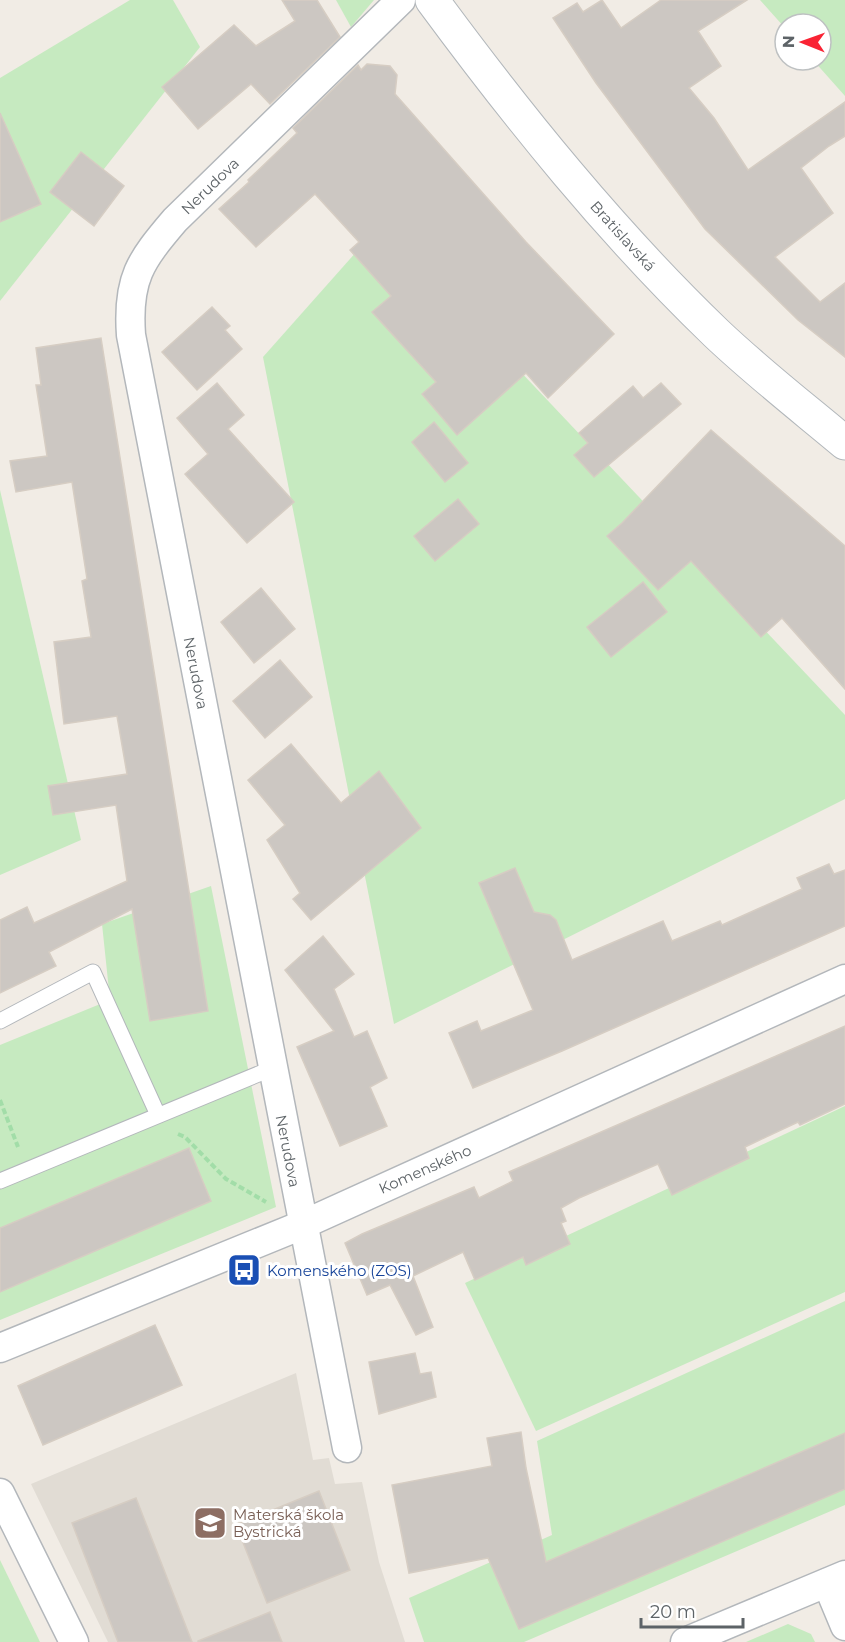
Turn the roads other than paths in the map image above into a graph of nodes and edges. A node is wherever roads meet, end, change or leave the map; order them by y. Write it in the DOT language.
graph roads {
  1 [pos="401,0"];
  2 [pos="432,0"];
  3 [pos="845,443"];
  4 [pos="845,979"];
  5 [pos="0,1021"];
  6 [pos="273,1068"];
  7 [pos="153,1118"];
  8 [pos="0,1181"];
  9 [pos="302,1225"];
  10 [pos="0,1348"];
  11 [pos="347,1448"];
  12 [pos="0,1493"];
  13 [pos="836,1579"];
  14 [pos="845,1626"];
  15 [pos="74,1642"];
  16 [pos="685,1642"];
  1 -- 6 [label="street, Nerudova"];
  2 -- 3 [label="main road, Bratislavská"];
  4 -- 9 [label="street, Komenského"];
  5 -- 7 [label="lane"];
  6 -- 7 [label="lane"];
  6 -- 9 [label="street, Nerudova"];
  7 -- 8 [label="lane"];
  9 -- 10 [label="street, Komenského"];
  9 -- 11 [label="street, Nerudova"];
  12 -- 15 [label="street"];
  13 -- 14 [label="street"];
  13 -- 16 [label="street"];
}
